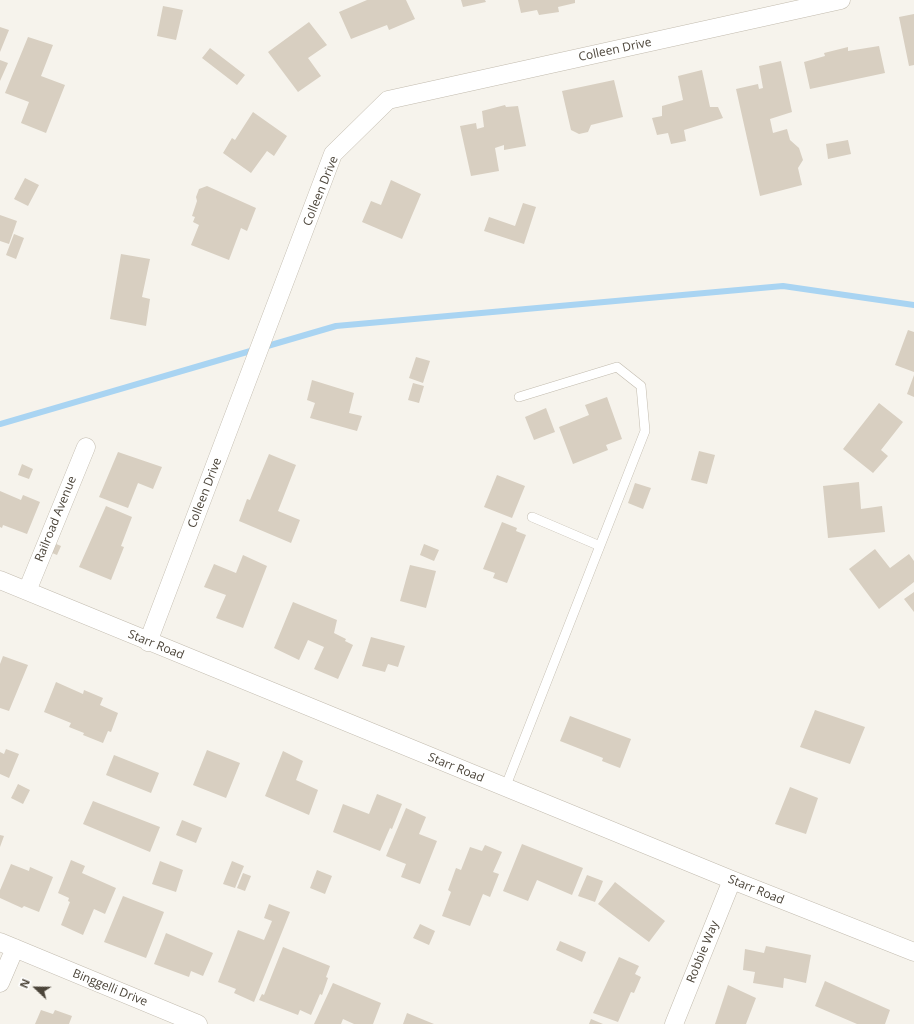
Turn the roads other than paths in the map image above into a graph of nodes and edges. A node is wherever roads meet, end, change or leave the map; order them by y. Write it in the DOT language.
graph roads {
  1 [pos="841,0"];
  2 [pos="519,397"];
  3 [pos="86,447"];
  4 [pos="532,517"];
  5 [pos="600,546"];
  6 [pos="0,580"];
  7 [pos="27,591"];
  8 [pos="148,642"];
  9 [pos="505,788"];
  10 [pos="732,880"];
  11 [pos="7,945"];
  12 [pos="914,952"];
  13 [pos="0,983"];
  14 [pos="198,1024"];
  15 [pos="674,1024"];
  1 -- 8 [label="street, Colleen Drive"];
  2 -- 5 [label="lane"];
  3 -- 7 [label="street, Railroad Avenue"];
  4 -- 5 [label="lane"];
  5 -- 9 [label="lane"];
  6 -- 7 [label="street, Starr Road"];
  7 -- 8 [label="street, Starr Road"];
  8 -- 9 [label="street, Starr Road"];
  9 -- 10 [label="street, Starr Road"];
  10 -- 12 [label="street, Starr Road"];
  10 -- 15 [label="street, Robbie Way"];
  11 -- 13 [label="street"];
  11 -- 14 [label="street, Binggelli Drive"];
}
